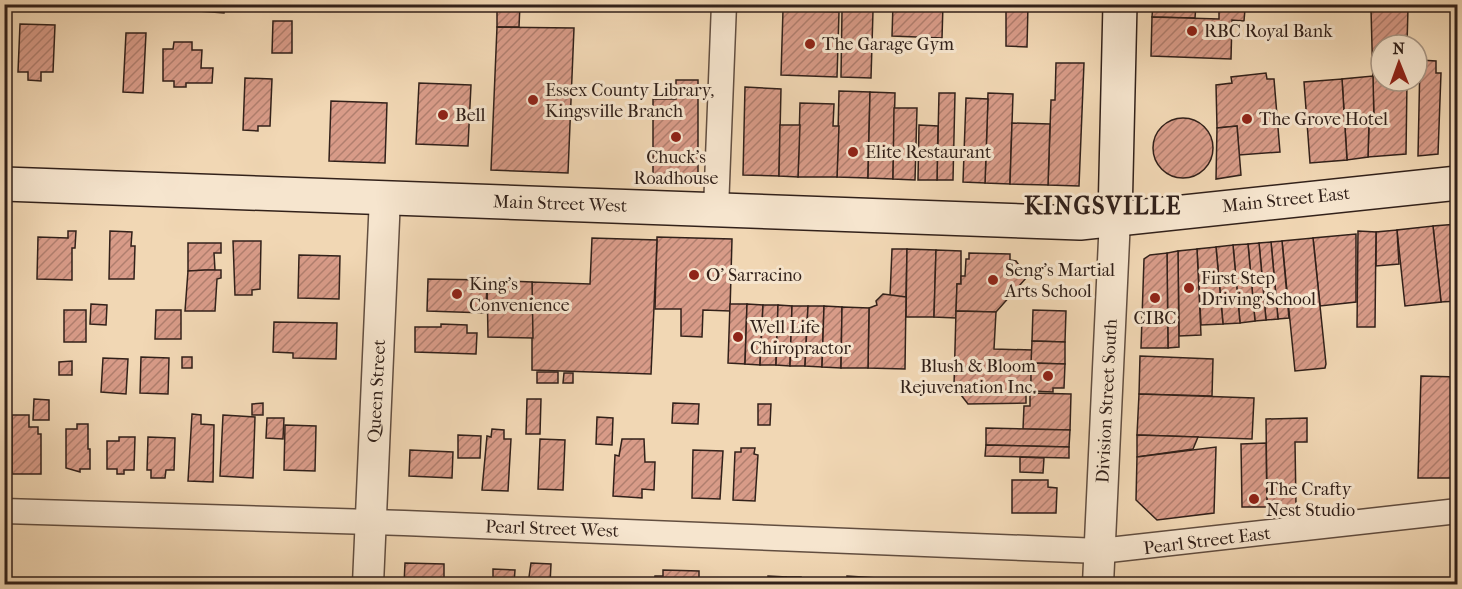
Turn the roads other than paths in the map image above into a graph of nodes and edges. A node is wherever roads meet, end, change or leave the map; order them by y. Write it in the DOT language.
graph roads {
  1 [pos="724,4"];
  2 [pos="1120,4"];
  3 [pos="1458,183"];
  4 [pos="4,184"];
  5 [pos="385,197"];
  6 [pos="716,209"];
  7 [pos="1115,218"];
  8 [pos="4,511"];
  9 [pos="1458,512"];
  10 [pos="371,522"];
  11 [pos="1100,551"];
  12 [pos="368,585"];
  13 [pos="1098,585"];
  1 -- 6 [label="street"];
  2 -- 7 [label="main road"];
  3 -- 7 [label="main road, Main Street East"];
  4 -- 5 [label="main road, Main Street West"];
  5 -- 6 [label="main road, Main Street West"];
  5 -- 10 [label="street, Queen Street"];
  6 -- 7 [label="main road, Main Street West"];
  7 -- 11 [label="street, Division Street South"];
  8 -- 10 [label="street, Pearl Street West"];
  9 -- 11 [label="street, Pearl Street East"];
  10 -- 11 [label="street, Pearl Street West"];
  10 -- 12 [label="street, Queen Street"];
  11 -- 13 [label="street, Division Street South"];
}
